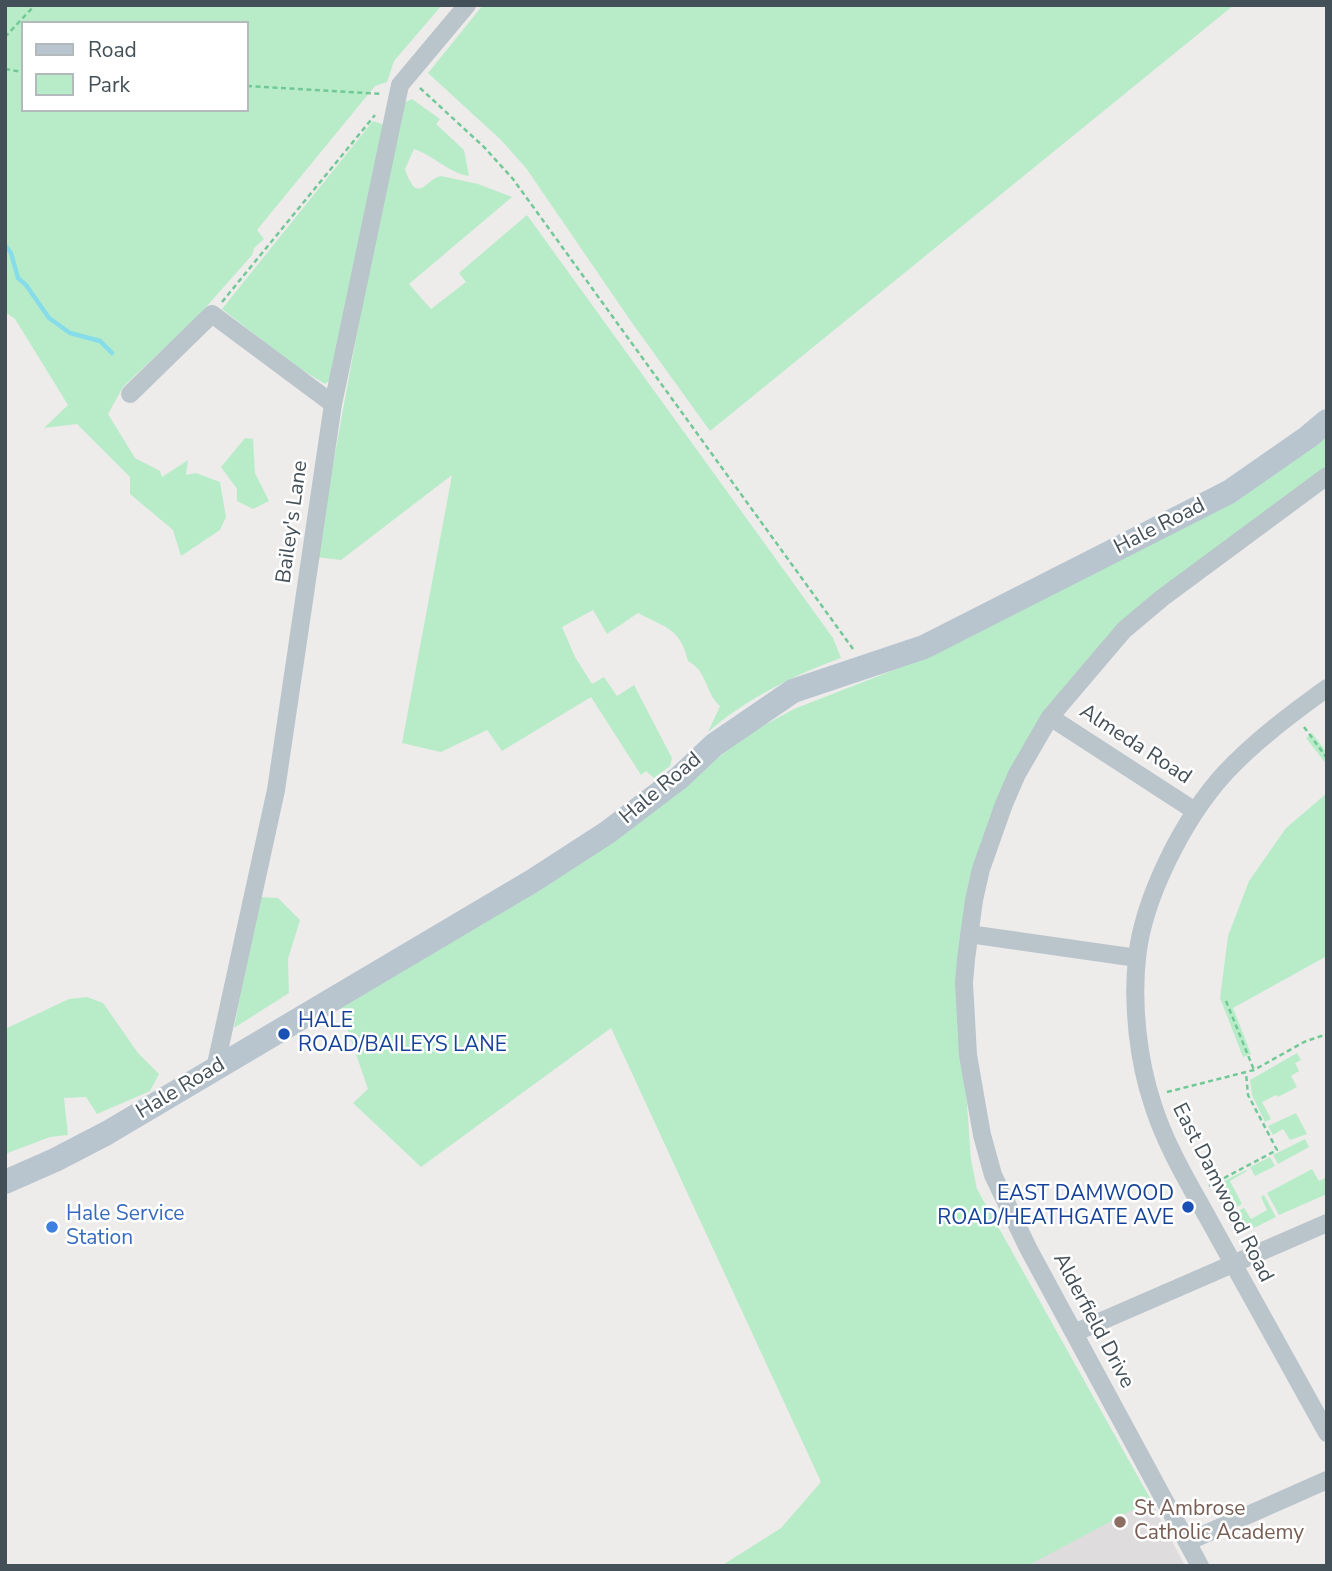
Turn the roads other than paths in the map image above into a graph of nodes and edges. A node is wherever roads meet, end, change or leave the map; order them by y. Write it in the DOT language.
graph roads {
  1 [pos="467,5"];
  2 [pos="130,394"];
  3 [pos="333,404"];
  4 [pos="1327,421"];
  5 [pos="1327,476"];
  6 [pos="1327,688"];
  7 [pos="1051,717"];
  8 [pos="1195,811"];
  9 [pos="969,934"];
  10 [pos="1137,958"];
  11 [pos="215,1069"];
  12 [pos="5,1182"];
  13 [pos="1327,1223"];
  14 [pos="1232,1265"];
  15 [pos="1074,1333"];
  16 [pos="1327,1433"];
  17 [pos="1327,1480"];
  18 [pos="1187,1542"];
  19 [pos="1200,1566"];
  1 -- 3 [label="street, Bailey's Lane"];
  2 -- 3 [label="street"];
  3 -- 11 [label="street, Bailey's Lane"];
  4 -- 11 [label="street, Hale Road"];
  5 -- 7 [label="street, Alderfield Drive"];
  6 -- 8 [label="street, East Damwood Road"];
  7 -- 8 [label="street, Almeda Road"];
  7 -- 9 [label="street, Alderfield Drive"];
  8 -- 10 [label="street, East Damwood Road"];
  9 -- 10 [label="street"];
  9 -- 15 [label="street, Alderfield Drive"];
  10 -- 14 [label="street, East Damwood Road"];
  11 -- 12 [label="street, Hale Road"];
  13 -- 14 [label="street"];
  14 -- 15 [label="street"];
  14 -- 16 [label="street, East Damwood Road"];
  15 -- 18 [label="street, Alderfield Drive"];
  17 -- 18 [label="street"];
  18 -- 19 [label="street, Alderfield Drive"];
}
